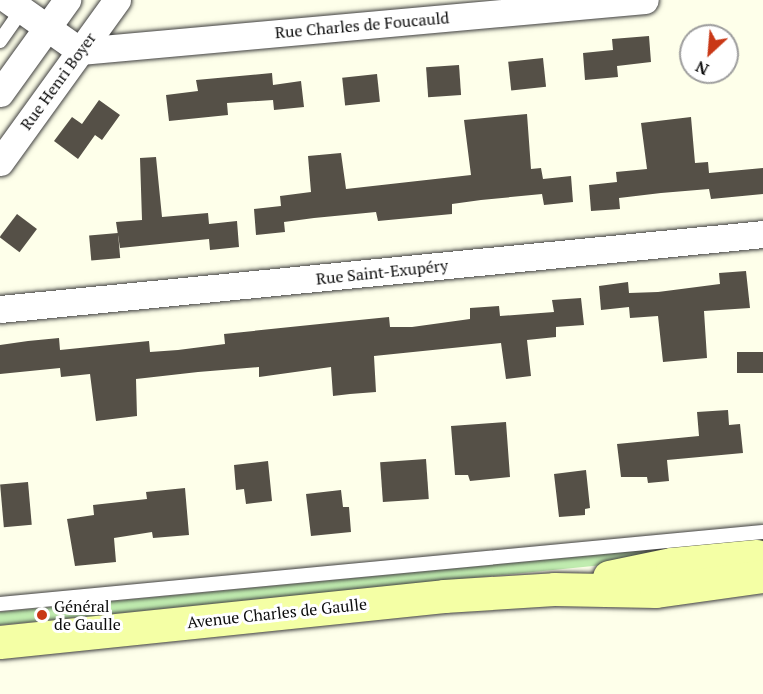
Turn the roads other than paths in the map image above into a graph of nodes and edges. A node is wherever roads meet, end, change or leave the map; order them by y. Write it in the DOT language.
graph roads {
  1 [pos="67,0"];
  2 [pos="117,0"];
  3 [pos="645,0"];
  4 [pos="15,5"];
  5 [pos="47,28"];
  6 [pos="0,41"];
  7 [pos="80,51"];
  8 [pos="0,93"];
  9 [pos="0,162"];
  10 [pos="763,234"];
  11 [pos="0,309"];
  12 [pos="763,532"];
  13 [pos="763,555"];
  14 [pos="763,576"];
  15 [pos="554,589"];
  16 [pos="0,604"];
  17 [pos="0,642"];
  1 -- 5 [label="street"];
  2 -- 7 [label="street, Rue Henri Boyer"];
  3 -- 7 [label="street, Rue Charles de Foucauld"];
  4 -- 5 [label="street"];
  4 -- 6 [label="lane"];
  5 -- 7 [label="street"];
  5 -- 8 [label="street"];
  7 -- 9 [label="street, Rue Henri Boyer"];
  10 -- 11 [label="street, Rue Saint-Exupéry"];
  12 -- 16 [label="lane"];
  13 -- 15 [label="main road, Avenue Charles de Gaulle"];
  14 -- 15 [label="main road, Avenue Charles de Gaulle"];
  15 -- 17 [label="main road, Avenue Charles de Gaulle"];
}
